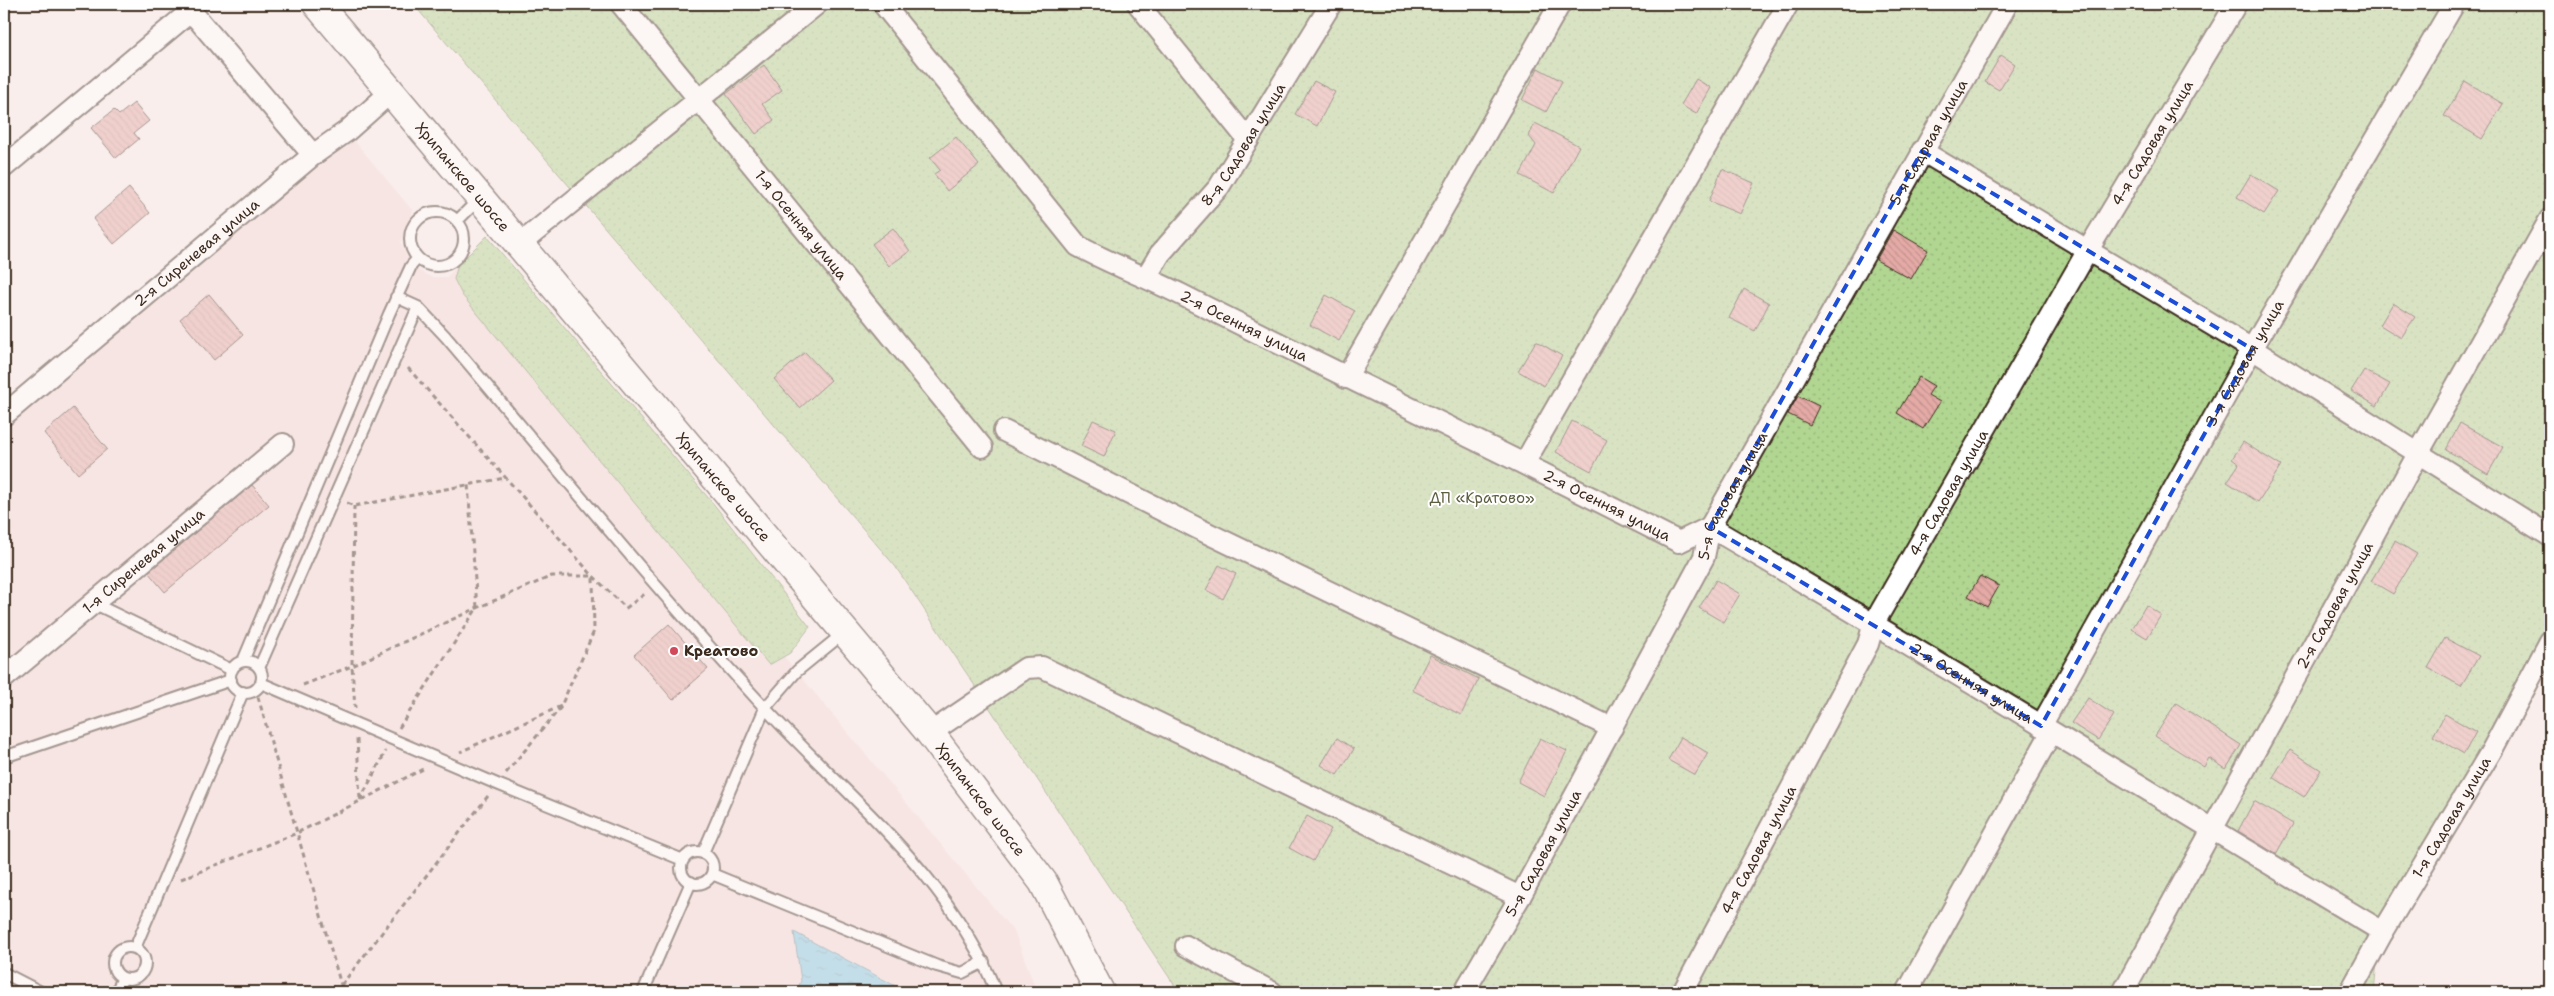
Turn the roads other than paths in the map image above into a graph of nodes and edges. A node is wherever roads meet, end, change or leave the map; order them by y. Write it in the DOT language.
graph roads {
  1 [pos="317,4"];
  2 [pos="621,4"];
  3 [pos="817,4"];
  4 [pos="883,4"];
  5 [pos="1138,4"];
  6 [pos="1331,4"];
  7 [pos="1560,4"];
  8 [pos="1788,4"];
  9 [pos="2007,4"];
  10 [pos="2236,4"];
  11 [pos="2454,4"];
  12 [pos="188,7"];
  13 [pos="392,91"];
  14 [pos="699,100"];
  15 [pos="1248,140"];
  16 [pos="1922,151"];
  17 [pos="313,154"];
  18 [pos="4,167"];
  19 [pos="480,198"];
  20 [pos="2550,219"];
  21 [pos="458,221"];
  22 [pos="520,244"];
  23 [pos="2088,250"];
  24 [pos="418,258"];
  25 [pos="1146,277"];
  26 [pos="396,297"];
  27 [pos="418,307"];
  28 [pos="2252,349"];
  29 [pos="1346,378"];
  30 [pos="4,415"];
  31 [pos="1004,431"];
  32 [pos="283,444"];
  33 [pos="982,447"];
  34 [pos="2419,452"];
  35 [pos="1525,462"];
  36 [pos="1710,526"];
  37 [pos="2550,536"];
  38 [pos="93,603"];
  39 [pos="1874,623"];
  40 [pos="846,631"];
  41 [pos="2550,641"];
  42 [pos="243,661"];
  43 [pos="259,668"];
  44 [pos="231,675"];
  45 [pos="4,678"];
  46 [pos="258,686"];
  47 [pos="243,692"];
  48 [pos="765,708"];
  49 [pos="1612,728"];
  50 [pos="2046,729"];
  51 [pos="930,733"];
  52 [pos="4,757"];
  53 [pos="2213,831"];
  54 [pos="703,853"];
  55 [pos="683,860"];
  56 [pos="712,874"];
  57 [pos="691,882"];
  58 [pos="1520,897"];
  59 [pos="2383,932"];
  60 [pos="1186,946"];
  61 [pos="134,948"];
  62 [pos="2372,955"];
  63 [pos="984,962"];
  64 [pos="4,973"];
  65 [pos="123,978"];
  66 [pos="41,992"];
  67 [pos="116,992"];
  68 [pos="642,992"];
  69 [pos="996,992"];
  70 [pos="1100,992"];
  71 [pos="1272,992"];
  72 [pos="1464,992"];
  73 [pos="1683,992"];
  74 [pos="1907,992"];
  75 [pos="2123,992"];
  76 [pos="2350,992"];
  77 [pos="2367,992"];
  1 -- 13 [label="main road, Хрипанское шоссе"];
  2 -- 14 [label="street, 1-я Осенняя улица"];
  3 -- 14 [label="street"];
  4 -- 25 [label="street, 2-я Осенняя улица"];
  5 -- 15 [label="street"];
  6 -- 15 [label="street, 8-я Садовая улица"];
  7 -- 29 [label="street"];
  8 -- 35 [label="street"];
  9 -- 16 [label="street, 5-я Садовая улица"];
  10 -- 23 [label="street, 4-я Садовая улица"];
  11 -- 28 [label="street, 3-я Садовая улица"];
  12 -- 17 [label="street"];
  12 -- 18 [label="street"];
  13 -- 17 [label="street, 2-я Сиреневая улица"];
  13 -- 19 [label="main road, Хрипанское шоссе"];
  14 -- 22 [label="street"];
  14 -- 33 [label="street, 1-я Осенняя улица"];
  15 -- 25 [label="street, 8-я Садовая улица"];
  16 -- 23 [label="street"];
  16 -- 36 [label="street, 5-я Садовая улица"];
  17 -- 30 [label="street, 2-я Сиреневая улица"];
  19 -- 21 [label="lane"];
  19 -- 22 [label="main road, Хрипанское шоссе"];
  20 -- 34 [label="street, 2-я Садовая улица"];
  21 -- 24 [label="lane"];
  21 -- 24 [label="lane"];
  22 -- 40 [label="main road, Хрипанское шоссе"];
  23 -- 28 [label="street"];
  23 -- 39 [label="street, 4-я Садовая улица"];
  24 -- 26 [label="lane"];
  25 -- 29 [label="street, 2-я Осенняя улица"];
  26 -- 27 [label="lane"];
  26 -- 42 [label="lane"];
  27 -- 43 [label="lane"];
  27 -- 48 [label="lane"];
  28 -- 34 [label="street"];
  28 -- 50 [label="street, 3-я Садовая улица"];
  29 -- 35 [label="street, 2-я Осенняя улица"];
  31 -- 49 [label="street"];
  32 -- 38 [label="street, 1-я Сиреневая улица"];
  34 -- 37 [label="street"];
  34 -- 53 [label="street, 2-я Садовая улица"];
  35 -- 36 [label="street, 2-я Осенняя улица"];
  36 -- 39 [label="street, 2-я Осенняя улица"];
  36 -- 49 [label="street, 5-я Садовая улица"];
  38 -- 44 [label="lane"];
  38 -- 45 [label="street, 1-я Сиреневая улица"];
  39 -- 50 [label="street, 2-я Осенняя улица"];
  39 -- 73 [label="street, 4-я Садовая улица"];
  40 -- 48 [label="lane"];
  40 -- 51 [label="main road, Хрипанское шоссе"];
  41 -- 59 [label="street, 1-я Садовая улица"];
  42 -- 43 [label="lane"];
  42 -- 44 [label="lane"];
  43 -- 46 [label="lane"];
  44 -- 47 [label="lane"];
  44 -- 52 [label="lane"];
  46 -- 47 [label="lane"];
  46 -- 55 [label="lane"];
  47 -- 61 [label="lane"];
  48 -- 54 [label="lane"];
  48 -- 63 [label="lane"];
  49 -- 58 [label="street, 5-я Садовая улица"];
  50 -- 53 [label="street, 2-я Осенняя улица"];
  50 -- 74 [label="street, 3-я Садовая улица"];
  51 -- 58 [label="street"];
  51 -- 70 [label="main road, Хрипанское шоссе"];
  53 -- 59 [label="street, 2-я Осенняя улица"];
  53 -- 75 [label="street, 2-я Садовая улица"];
  54 -- 55 [label="lane"];
  54 -- 56 [label="lane"];
  55 -- 57 [label="lane"];
  56 -- 57 [label="lane"];
  56 -- 63 [label="lane"];
  57 -- 68 [label="lane"];
  58 -- 72 [label="street, 5-я Садовая улица"];
  59 -- 62 [label="street, 1-я Садовая улица"];
  60 -- 71 [label="street"];
  61 -- 65 [label="lane"];
  61 -- 65 [label="lane"];
  62 -- 76 [label="street, 1-я Садовая улица"];
  62 -- 77 [label="street"];
  63 -- 69 [label="lane"];
  64 -- 66 [label="lane"];
  65 -- 67 [label="lane"];
}
